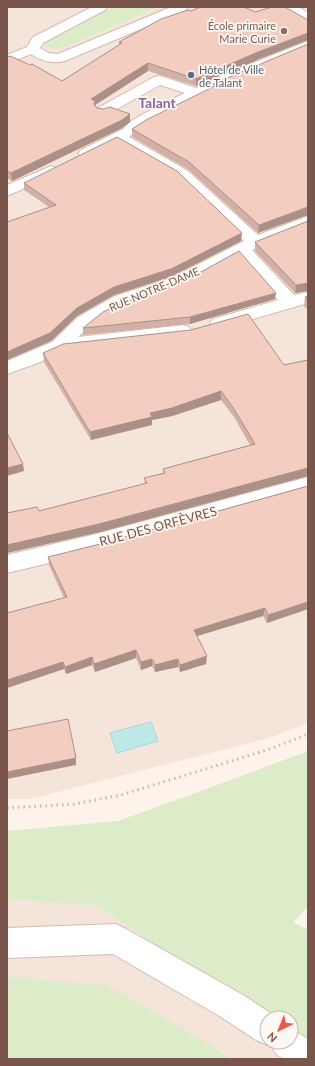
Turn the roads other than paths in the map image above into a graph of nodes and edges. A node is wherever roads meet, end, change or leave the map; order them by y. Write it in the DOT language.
graph roads {
  1 [pos="101,7"];
  2 [pos="182,7"];
  3 [pos="290,7"];
  4 [pos="308,18"];
  5 [pos="308,45"];
  6 [pos="33,49"];
  7 [pos="7,60"];
  8 [pos="197,93"];
  9 [pos="103,111"];
  10 [pos="117,137"];
  11 [pos="76,158"];
  12 [pos="62,165"];
  13 [pos="7,191"];
  14 [pos="308,221"];
  15 [pos="248,245"];
  16 [pos="298,300"];
  17 [pos="308,316"];
  18 [pos="59,346"];
  19 [pos="7,368"];
  20 [pos="308,485"];
  21 [pos="7,564"];
  22 [pos="7,943"];
  23 [pos="259,1024"];
  24 [pos="296,1050"];
  25 [pos="308,1058"];
  1 -- 6 [label="street"];
  2 -- 6 [label="street"];
  3 -- 4 [label="street"];
  5 -- 8 [label="street"];
  6 -- 7 [label="street"];
  8 -- 9 [label="street"];
  8 -- 10 [label="street"];
  10 -- 11 [label="street"];
  10 -- 15 [label="street"];
  12 -- 13 [label="street"];
  14 -- 15 [label="street, RUE NOTRE-DAME"];
  15 -- 16 [label="street"];
  15 -- 18 [label="street, RUE NOTRE-DAME"];
  16 -- 17 [label="street"];
  16 -- 18 [label="street"];
  18 -- 19 [label="street, RUE NOTRE-DAME"];
  20 -- 21 [label="street, RUE DES ORFÈVRES"];
  22 -- 23 [label="street"];
  24 -- 25 [label="street"];
}
